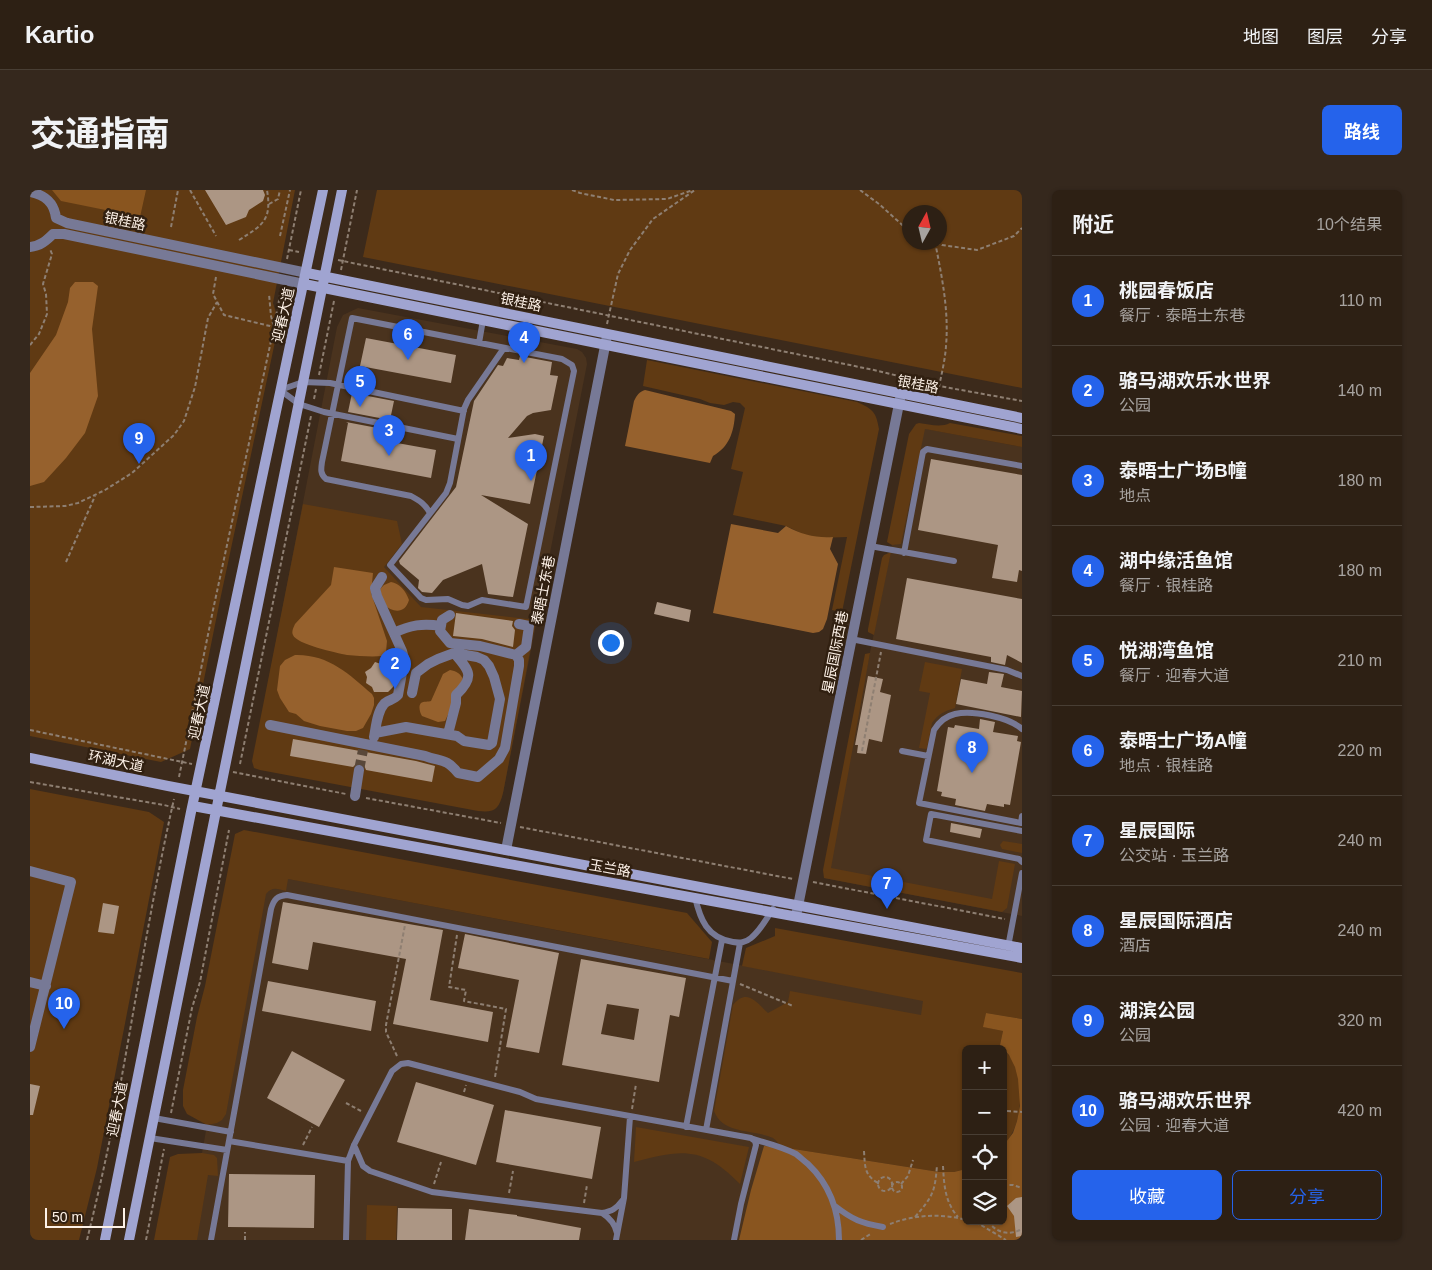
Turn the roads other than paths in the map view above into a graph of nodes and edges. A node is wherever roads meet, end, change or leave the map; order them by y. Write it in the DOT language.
graph roads {
  1 [pos="323,190"];
  2 [pos="342,190"];
  3 [pos="30,192"];
  4 [pos="56,218"];
  5 [pos="50,237"];
  6 [pos="30,247"];
  7 [pos="307,273"];
  8 [pos="324,276"];
  9 [pos="304,284"];
  10 [pos="322,287"];
  11 [pos="483,320"];
  12 [pos="606,337"];
  13 [pos="479,343"];
  14 [pos="504,348"];
  15 [pos="303,382"];
  16 [pos="338,385"];
  17 [pos="280,390"];
  18 [pos="900,399"];
  19 [pos="299,404"];
  20 [pos="464,411"];
  21 [pos="332,414"];
  22 [pos="1022,418"];
  23 [pos="1022,429"];
  24 [pos="458,439"];
  25 [pos="1022,466"];
  26 [pos="430,513"];
  27 [pos="870,546"];
  28 [pos="904,553"];
  29 [pos="954,561"];
  30 [pos="382,577"];
  31 [pos="450,615"];
  32 [pos="519,624"];
  33 [pos="441,626"];
  34 [pos="394,633"];
  35 [pos="851,639"];
  36 [pos="454,653"];
  37 [pos="516,656"];
  38 [pos="1022,676"];
  39 [pos="412,693"];
  40 [pos="270,725"];
  41 [pos="1022,729"];
  42 [pos="375,733"];
  43 [pos="448,734"];
  44 [pos="366,746"];
  45 [pos="902,751"];
  46 [pos="928,756"];
  47 [pos="30,758"];
  48 [pos="359,770"];
  49 [pos="196,791"];
  50 [pos="220,795"];
  51 [pos="354,796"];
  52 [pos="192,809"];
  53 [pos="216,811"];
  54 [pos="1022,816"];
  55 [pos="1022,831"];
  56 [pos="506,850"];
  57 [pos="1021,860"];
  58 [pos="30,872"];
  59 [pos="1022,872"];
  60 [pos="693,886"];
  61 [pos="696,898"];
  62 [pos="777,902"];
  63 [pos="797,911"];
  64 [pos="771,912"];
  65 [pos="722,940"];
  66 [pos="740,943"];
  67 [pos="1022,948"];
  68 [pos="1007,950"];
  69 [pos="1022,958"];
  70 [pos="715,978"];
  71 [pos="733,981"];
  72 [pos="30,982"];
  73 [pos="46,986"];
  74 [pos="30,1047"];
  75 [pos="630,1117"];
  76 [pos="154,1118"];
  77 [pos="686,1127"];
  78 [pos="706,1130"];
  79 [pos="231,1132"];
  80 [pos="150,1138"];
  81 [pos="752,1138"];
  82 [pos="229,1141"];
  83 [pos="354,1145"];
  84 [pos="228,1150"];
  85 [pos="348,1160"];
  86 [pos="624,1198"];
  87 [pos="834,1205"];
  88 [pos="602,1212"];
  89 [pos="883,1227"];
  90 [pos="617,1237"];
  91 [pos="105,1240"];
  92 [pos="129,1240"];
  93 [pos="211,1240"];
  94 [pos="346,1240"];
  95 [pos="734,1240"];
  96 [pos="839,1240"];
  1 -- 7 [label="street, 迎春大道"];
  2 -- 8 [label="street"];
  3 -- 4 [label="street"];
  4 -- 5 [label="street"];
  4 -- 7 [label="street, 银桂路"];
  5 -- 6 [label="street, 银桂路"];
  5 -- 9 [label="street, 银桂路"];
  7 -- 8 [label="street, 银桂路"];
  7 -- 9 [label="street, 迎春大道"];
  8 -- 10 [label="street"];
  8 -- 12 [label="street, 银桂路"];
  9 -- 10 [label="street, 银桂路"];
  9 -- 17 [label="street, 迎春大道"];
  10 -- 11 [label="street, 银桂路"];
  10 -- 15 [label="street"];
  11 -- 12 [label="street, 银桂路"];
  11 -- 13 [label="lane"];
  12 -- 18 [label="street, 银桂路"];
  12 -- 56 [label="street, 泰晤士东巷"];
  13 -- 14 [label="lane"];
  13 -- 16 [label="lane"];
  14 -- 20 [label="lane"];
  14 -- 26 [label="lane"];
  15 -- 16 [label="lane"];
  15 -- 17 [label="lane"];
  15 -- 19 [label="street"];
  16 -- 20 [label="lane"];
  16 -- 21 [label="lane"];
  17 -- 19 [label="lane"];
  17 -- 49 [label="street, 迎春大道"];
  18 -- 22 [label="street, 银桂路"];
  18 -- 23 [label="street, 银桂路"];
  18 -- 27 [label="street, 星辰国际西巷"];
  19 -- 21 [label="lane"];
  19 -- 50 [label="street"];
  20 -- 24 [label="lane"];
  21 -- 24 [label="lane"];
  21 -- 26 [label="lane"];
  24 -- 26 [label="lane"];
  25 -- 28 [label="lane"];
  27 -- 28 [label="lane"];
  27 -- 35 [label="street, 星辰国际西巷"];
  28 -- 29 [label="lane"];
  30 -- 34 [label="street"];
  31 -- 33 [label="street"];
  32 -- 37 [label="street"];
  33 -- 34 [label="street"];
  33 -- 37 [label="street"];
  34 -- 42 [label="street"];
  35 -- 38 [label="lane"];
  35 -- 63 [label="street, 星辰国际西巷"];
  36 -- 39 [label="street"];
  36 -- 43 [label="street"];
  36 -- 43 [label="street"];
  37 -- 44 [label="street"];
  40 -- 44 [label="street"];
  41 -- 46 [label="lane"];
  42 -- 43 [label="street"];
  42 -- 44 [label="street"];
  45 -- 46 [label="lane"];
  46 -- 54 [label="lane"];
  47 -- 49 [label="street, 环湖大道"];
  48 -- 51 [label="street"];
  49 -- 50 [label="street, 玉兰路"];
  49 -- 52 [label="street, 迎春大道"];
  50 -- 53 [label="street"];
  50 -- 56 [label="street, 玉兰路"];
  52 -- 53 [label="street, 玉兰路"];
  52 -- 91 [label="street, 迎春大道"];
  53 -- 61 [label="street, 玉兰路"];
  53 -- 76 [label="street"];
  55 -- 57 [label="lane"];
  56 -- 60 [label="street, 玉兰路"];
  58 -- 73 [label="street"];
  59 -- 68 [label="lane"];
  60 -- 61 [label="lane"];
  60 -- 62 [label="street, 玉兰路"];
  61 -- 64 [label="street, 玉兰路"];
  61 -- 65 [label="lane"];
  62 -- 63 [label="street, 玉兰路"];
  62 -- 64 [label="lane"];
  63 -- 64 [label="street, 玉兰路"];
  63 -- 68 [label="street, 玉兰路"];
  64 -- 66 [label="lane"];
  65 -- 66 [label="lane"];
  65 -- 70 [label="lane"];
  66 -- 71 [label="lane"];
  67 -- 68 [label="street, 玉兰路"];
  68 -- 69 [label="street, 玉兰路"];
  70 -- 71 [label="lane"];
  70 -- 77 [label="lane"];
  70 -- 79 [label="lane"];
  71 -- 78 [label="lane"];
  72 -- 73 [label="street"];
  73 -- 74 [label="street"];
  75 -- 77 [label="lane"];
  75 -- 83 [label="lane"];
  75 -- 86 [label="lane"];
  76 -- 79 [label="lane"];
  76 -- 80 [label="street"];
  77 -- 78 [label="lane"];
  78 -- 81 [label="lane"];
  79 -- 82 [label="lane"];
  80 -- 84 [label="lane"];
  80 -- 92 [label="street"];
  81 -- 87 [label="lane"];
  81 -- 95 [label="lane"];
  82 -- 84 [label="lane"];
  82 -- 85 [label="lane"];
  83 -- 85 [label="lane"];
  83 -- 88 [label="lane"];
  84 -- 93 [label="lane"];
  85 -- 94 [label="lane"];
  86 -- 88 [label="lane"];
  86 -- 90 [label="lane"];
  87 -- 89 [label="lane"];
  87 -- 96 [label="lane"];
  88 -- 90 [label="lane"];
}
